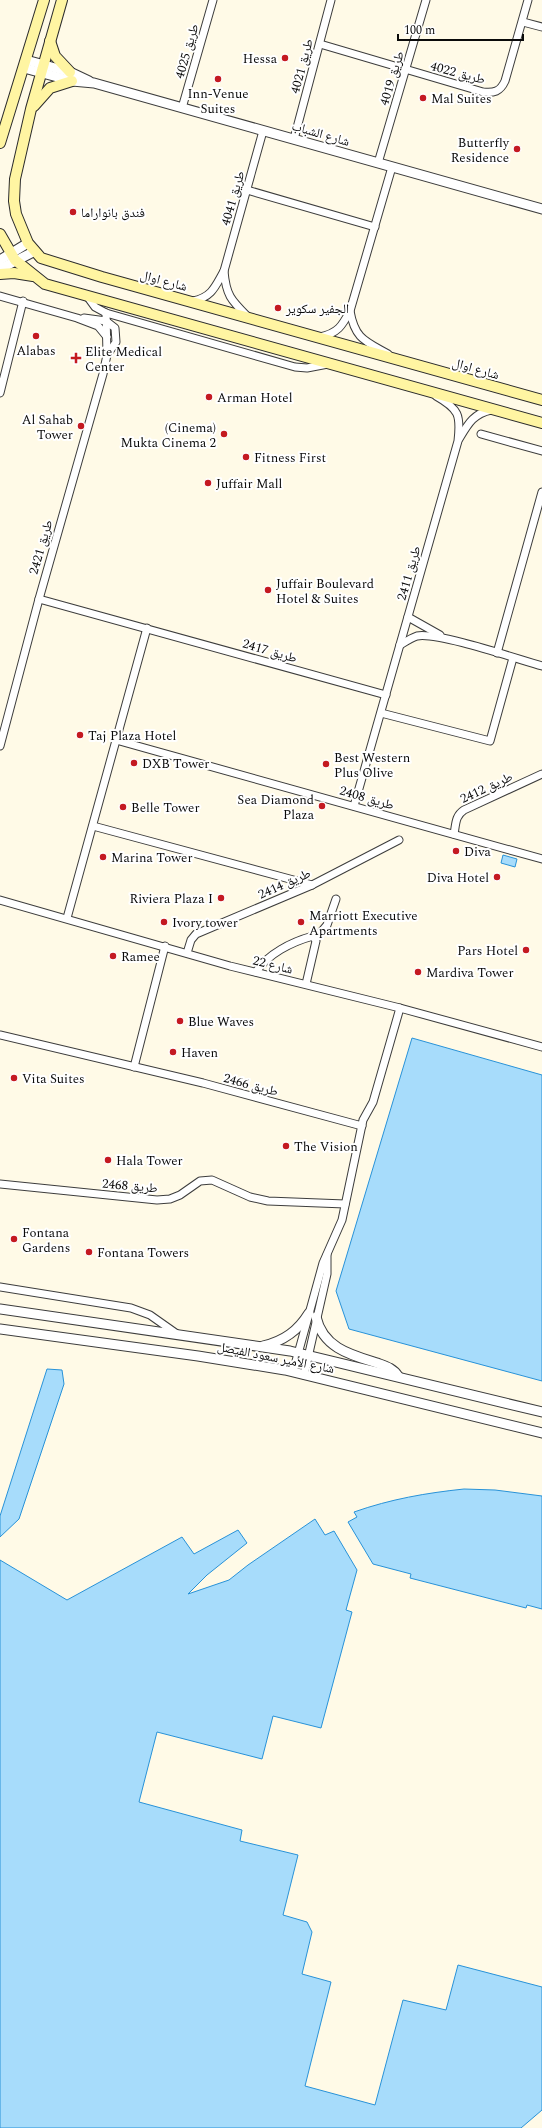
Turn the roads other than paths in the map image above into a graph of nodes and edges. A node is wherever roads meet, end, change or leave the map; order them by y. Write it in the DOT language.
graph roads {
  1 [pos="44,0"];
  2 [pos="62,0"];
  3 [pos="213,0"];
  4 [pos="332,0"];
  5 [pos="426,0"];
  6 [pos="528,0"];
  7 [pos="522,22"];
  8 [pos="542,27"];
  9 [pos="50,38"];
  10 [pos="320,44"];
  11 [pos="25,64"];
  12 [pos="42,69"];
  13 [pos="406,70"];
  14 [pos="71,76"];
  15 [pos="182,108"];
  16 [pos="31,109"];
  17 [pos="263,131"];
  18 [pos="294,139"];
  19 [pos="0,143"];
  20 [pos="378,163"];
  21 [pos="392,167"];
  22 [pos="247,190"];
  23 [pos="542,209"];
  24 [pos="375,227"];
  25 [pos="0,234"];
  26 [pos="32,247"];
  27 [pos="13,257"];
  28 [pos="0,260"];
  29 [pos="0,269"];
  30 [pos="224,271"];
  31 [pos="0,274"];
  32 [pos="33,276"];
  33 [pos="0,296"];
  34 [pos="87,296"];
  35 [pos="23,301"];
  36 [pos="193,301"];
  37 [pos="350,311"];
  38 [pos="106,312"];
  39 [pos="247,316"];
  40 [pos="77,318"];
  41 [pos="106,321"];
  42 [pos="107,337"];
  43 [pos="320,337"];
  44 [pos="107,355"];
  45 [pos="393,357"];
  46 [pos="330,363"];
  47 [pos="421,388"];
  48 [pos="0,393"];
  49 [pos="542,400"];
  50 [pos="492,409"];
  51 [pos="542,423"];
  52 [pos="481,434"];
  53 [pos="458,441"];
  54 [pos="542,451"];
  55 [pos="542,492"];
  56 [pos="39,598"];
  57 [pos="408,617"];
  58 [pos="147,628"];
  59 [pos="449,640"];
  60 [pos="400,645"];
  61 [pos="496,653"];
  62 [pos="513,658"];
  63 [pos="542,666"];
  64 [pos="386,695"];
  65 [pos="381,712"];
  66 [pos="1,737"];
  67 [pos="116,740"];
  68 [pos="0,746"];
  69 [pos="542,774"];
  70 [pos="354,806"];
  71 [pos="92,826"];
  72 [pos="454,834"];
  73 [pos="399,840"];
  74 [pos="542,859"];
  75 [pos="312,885"];
  76 [pos="336,899"];
  77 [pos="0,900"];
  78 [pos="67,918"];
  79 [pos="316,938"];
  80 [pos="165,946"];
  81 [pos="187,953"];
  82 [pos="256,972"];
  83 [pos="306,984"];
  84 [pos="400,1008"];
  85 [pos="0,1035"];
  86 [pos="542,1047"];
  87 [pos="134,1067"];
  88 [pos="362,1126"];
  89 [pos="0,1184"];
  90 [pos="345,1204"];
  91 [pos="0,1287"];
  92 [pos="0,1309"];
  93 [pos="313,1315"];
  94 [pos="0,1329"];
  95 [pos="177,1334"];
  96 [pos="261,1346"];
  97 [pos="299,1353"];
  98 [pos="308,1355"];
  99 [pos="294,1372"];
  100 [pos="304,1375"];
  101 [pos="398,1377"];
  102 [pos="542,1412"];
  103 [pos="542,1434"];
  1 -- 11 [label="main road"];
  2 -- 9 [label="main road"];
  3 -- 15 [label="street, طريق 4025"];
  4 -- 10 [label="street, طريق 4021"];
  5 -- 13 [label="street, طريق 4019"];
  6 -- 7 [label="street, طريق 4022"];
  7 -- 8 [label="street"];
  7 -- 13 [label="street, طريق 4022"];
  9 -- 12 [label="main road"];
  9 -- 14 [label="main road"];
  10 -- 13 [label="street, طريق 4022"];
  10 -- 18 [label="street, طريق 4021"];
  11 -- 12 [label="street, شارع الشباب"];
  11 -- 19 [label="main road"];
  12 -- 14 [label="street, شارع الشباب"];
  12 -- 16 [label="main road"];
  13 -- 20 [label="street, طريق 4019"];
  14 -- 15 [label="street, شارع الشباب"];
  14 -- 16 [label="main road"];
  15 -- 17 [label="street, شارع الشباب"];
  16 -- 26 [label="main road"];
  17 -- 18 [label="street, شارع الشباب"];
  17 -- 22 [label="street, طريق 4041"];
  18 -- 20 [label="street, شارع الشباب"];
  20 -- 21 [label="street, شارع الشباب"];
  21 -- 23 [label="street, شارع الشباب"];
  21 -- 24 [label="street"];
  22 -- 24 [label="street"];
  22 -- 30 [label="street, طريق 4041"];
  24 -- 37 [label="street"];
  25 -- 27 [label="main road"];
  26 -- 27 [label="street"];
  26 -- 36 [label="main road, شارع اوال"];
  27 -- 28 [label="street"];
  27 -- 29 [label="street"];
  27 -- 32 [label="main road"];
  30 -- 36 [label="street, طريق 4041"];
  30 -- 39 [label="street, طريق 4041"];
  31 -- 32 [label="main road"];
  32 -- 34 [label="main road"];
  33 -- 35 [label="street"];
  34 -- 38 [label="street"];
  34 -- 46 [label="main road"];
  35 -- 40 [label="street"];
  35 -- 48 [label="street"];
  36 -- 39 [label="main road, شارع اوال"];
  37 -- 43 [label="street"];
  37 -- 45 [label="street"];
  38 -- 41 [label="street, طريق 2421"];
  38 -- 46 [label="street"];
  39 -- 43 [label="main road, شارع اوال"];
  40 -- 41 [label="street"];
  40 -- 42 [label="street"];
  41 -- 42 [label="street, طريق 2421"];
  41 -- 44 [label="street, طريق 2421"];
  42 -- 44 [label="street, طريق 2421"];
  43 -- 45 [label="main road, شارع اوال"];
  44 -- 56 [label="street, طريق 2421"];
  45 -- 49 [label="main road, شارع اوال"];
  46 -- 47 [label="main road"];
  47 -- 50 [label="main road"];
  47 -- 53 [label="street, طريق 2411"];
  50 -- 51 [label="main road"];
  50 -- 53 [label="street, طريق 2411"];
  52 -- 54 [label="street"];
  53 -- 57 [label="street, طريق 2411"];
  55 -- 61 [label="street"];
  56 -- 58 [label="street, طريق 2417"];
  56 -- 66 [label="street, طريق 2421"];
  57 -- 59 [label="street"];
  57 -- 60 [label="street, طريق 2411"];
  58 -- 64 [label="street, طريق 2417"];
  58 -- 67 [label="street"];
  59 -- 60 [label="street"];
  59 -- 61 [label="street"];
  60 -- 64 [label="street, طريق 2411"];
  61 -- 62 [label="street"];
  62 -- 63 [label="street"];
  62 -- 65 [label="street"];
  64 -- 65 [label="street, طريق 2411"];
  65 -- 70 [label="street, طريق 2411"];
  66 -- 68 [label="street, طريق 2421"];
  67 -- 70 [label="street, طريق 2408"];
  67 -- 71 [label="street"];
  69 -- 72 [label="street, طريق 2412"];
  70 -- 72 [label="street, طريق 2408"];
  71 -- 75 [label="street"];
  71 -- 78 [label="street"];
  72 -- 74 [label="street, طريق 2408"];
  73 -- 75 [label="street, طريق 2414"];
  75 -- 81 [label="street, طريق 2414"];
  76 -- 79 [label="street"];
  77 -- 78 [label="street, شارع 22"];
  78 -- 80 [label="street, شارع 22"];
  79 -- 82 [label="street"];
  79 -- 83 [label="street"];
  80 -- 81 [label="street, شارع 22"];
  80 -- 87 [label="street"];
  81 -- 82 [label="street, شارع 22"];
  82 -- 83 [label="street, شارع 22"];
  83 -- 84 [label="street, شارع 22"];
  84 -- 86 [label="street, شارع 22"];
  84 -- 88 [label="street"];
  85 -- 87 [label="street, طريق 2466"];
  87 -- 88 [label="street, طريق 2466"];
  88 -- 90 [label="street"];
  89 -- 90 [label="street, طريق 2468"];
  90 -- 93 [label="street"];
  91 -- 95 [label="street"];
  92 -- 95 [label="street, شارع الأمير سعود الفيصل"];
  93 -- 96 [label="street"];
  93 -- 97 [label="street"];
  93 -- 98 [label="street"];
  93 -- 101 [label="street"];
  94 -- 99 [label="street, شارع الأمير سعود الفيصل"];
  95 -- 96 [label="street, شارع الأمير سعود الفيصل"];
  96 -- 97 [label="street, شارع الأمير سعود الفيصل"];
  97 -- 98 [label="street, شارع الأمير سعود الفيصل"];
  97 -- 99 [label="street"];
  98 -- 100 [label="street"];
  98 -- 101 [label="street, شارع الأمير سعود الفيصل"];
  99 -- 100 [label="street, شارع الأمير سعود الفيصل"];
  100 -- 103 [label="street, شارع الأمير سعود الفيصل"];
  101 -- 102 [label="street, شارع الأمير سعود الفيصل"];
}
